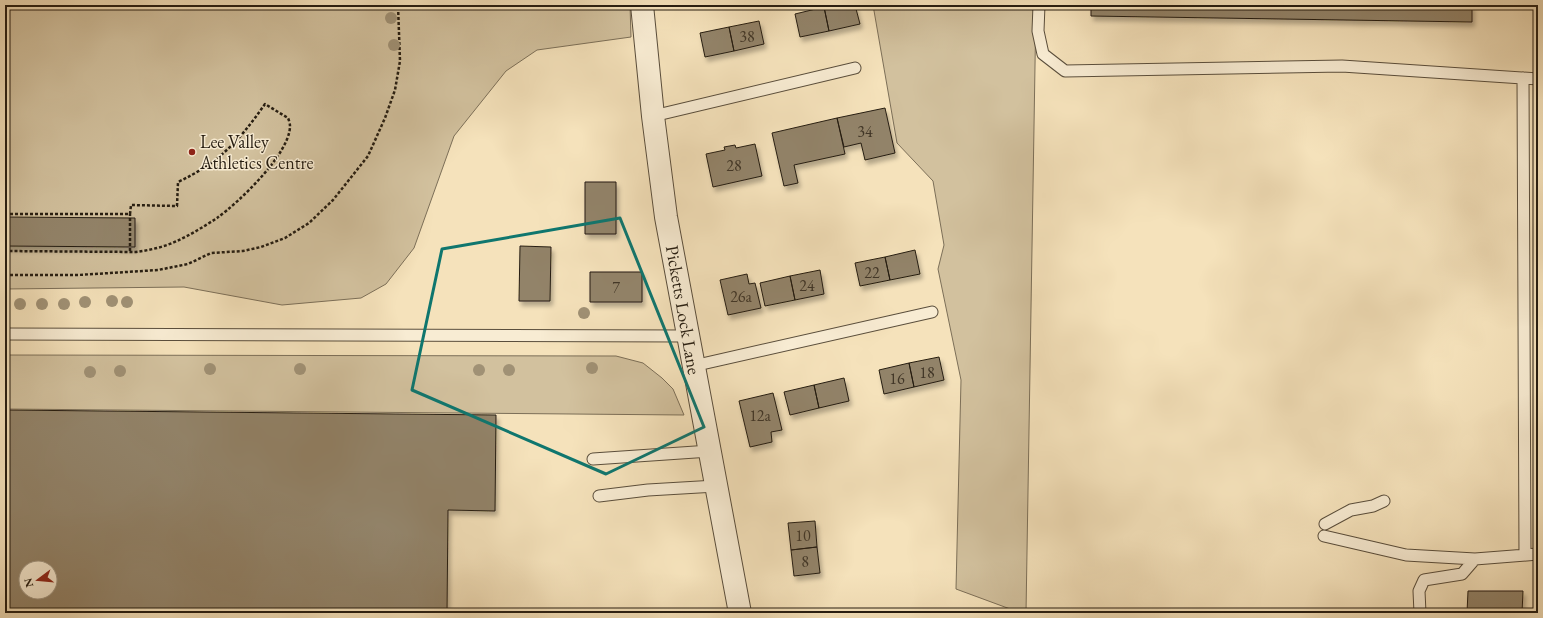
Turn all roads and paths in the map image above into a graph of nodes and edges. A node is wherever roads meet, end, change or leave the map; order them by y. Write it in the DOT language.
graph roads {
  1 [pos="398,5"];
  2 [pos="642,5"];
  3 [pos="1039,5"];
  4 [pos="855,68"];
  5 [pos="1523,78"];
  6 [pos="1538,79"];
  7 [pos="653,116"];
  8 [pos="5,214"];
  9 [pos="130,214"];
  10 [pos="5,251"];
  11 [pos="130,251"];
  12 [pos="5,275"];
  13 [pos="932,312"];
  14 [pos="5,334"];
  15 [pos="688,336"];
  16 [pos="693,366"];
  17 [pos="710,451"];
  18 [pos="593,459"];
  19 [pos="716,486"];
  20 [pos="599,496"];
  21 [pos="1384,501"];
  22 [pos="1325,524"];
  23 [pos="1324,536"];
  24 [pos="1538,554"];
  25 [pos="1525,555"];
  26 [pos="1475,559"];
  27 [pos="740,613"];
  28 [pos="1420,613"];
  1 -- 12 [label="path"];
  2 -- 7 [label="street, Picketts Lock Lane"];
  3 -- 5 [label="lane"];
  4 -- 7 [label="lane"];
  5 -- 6 [label="lane"];
  5 -- 25 [label="lane"];
  7 -- 15 [label="street, Picketts Lock Lane"];
  8 -- 9 [label="path"];
  9 -- 11 [label="path"];
  9 -- 11 [label="path"];
  10 -- 11 [label="path"];
  13 -- 16 [label="lane"];
  14 -- 15 [label="lane"];
  15 -- 16 [label="street, Picketts Lock Lane"];
  16 -- 17 [label="street, Picketts Lock Lane"];
  17 -- 18 [label="lane"];
  17 -- 19 [label="street, Picketts Lock Lane"];
  19 -- 20 [label="lane"];
  19 -- 27 [label="street, Picketts Lock Lane"];
  21 -- 22 [label="lane"];
  23 -- 26 [label="lane"];
  24 -- 25 [label="lane"];
  25 -- 26 [label="lane"];
  26 -- 28 [label="lane"];
}
